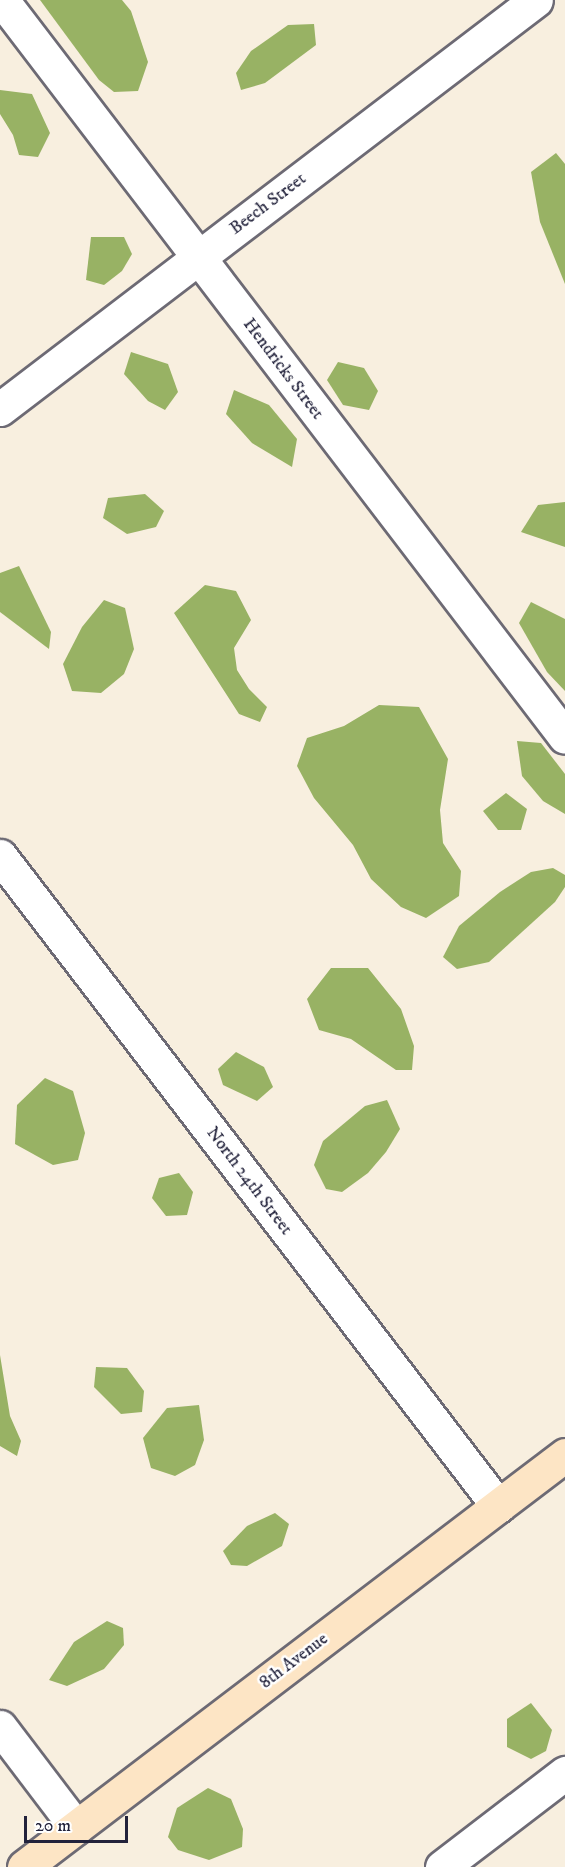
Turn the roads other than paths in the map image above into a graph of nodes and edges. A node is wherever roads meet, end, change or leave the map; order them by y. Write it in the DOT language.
graph roads {
  1 [pos="2,0"];
  2 [pos="536,0"];
  3 [pos="198,257"];
  4 [pos="0,409"];
  5 [pos="565,737"];
  6 [pos="0,856"];
  7 [pos="565,1455"];
  8 [pos="498,1506"];
  9 [pos="0,1727"];
  10 [pos="565,1773"];
  11 [pos="76,1827"];
  12 [pos="24,1867"];
  13 [pos="442,1867"];
  1 -- 3 [label="street, Hendricks Street"];
  2 -- 3 [label="street, Beech Street"];
  3 -- 4 [label="street, Beech Street"];
  3 -- 5 [label="street, Hendricks Street"];
  6 -- 8 [label="street, North 24th Street"];
  7 -- 8 [label="street, 8th Avenue"];
  8 -- 11 [label="street, 8th Avenue"];
  9 -- 11 [label="street"];
  10 -- 13 [label="street"];
  11 -- 12 [label="street, 8th Avenue"];
}
